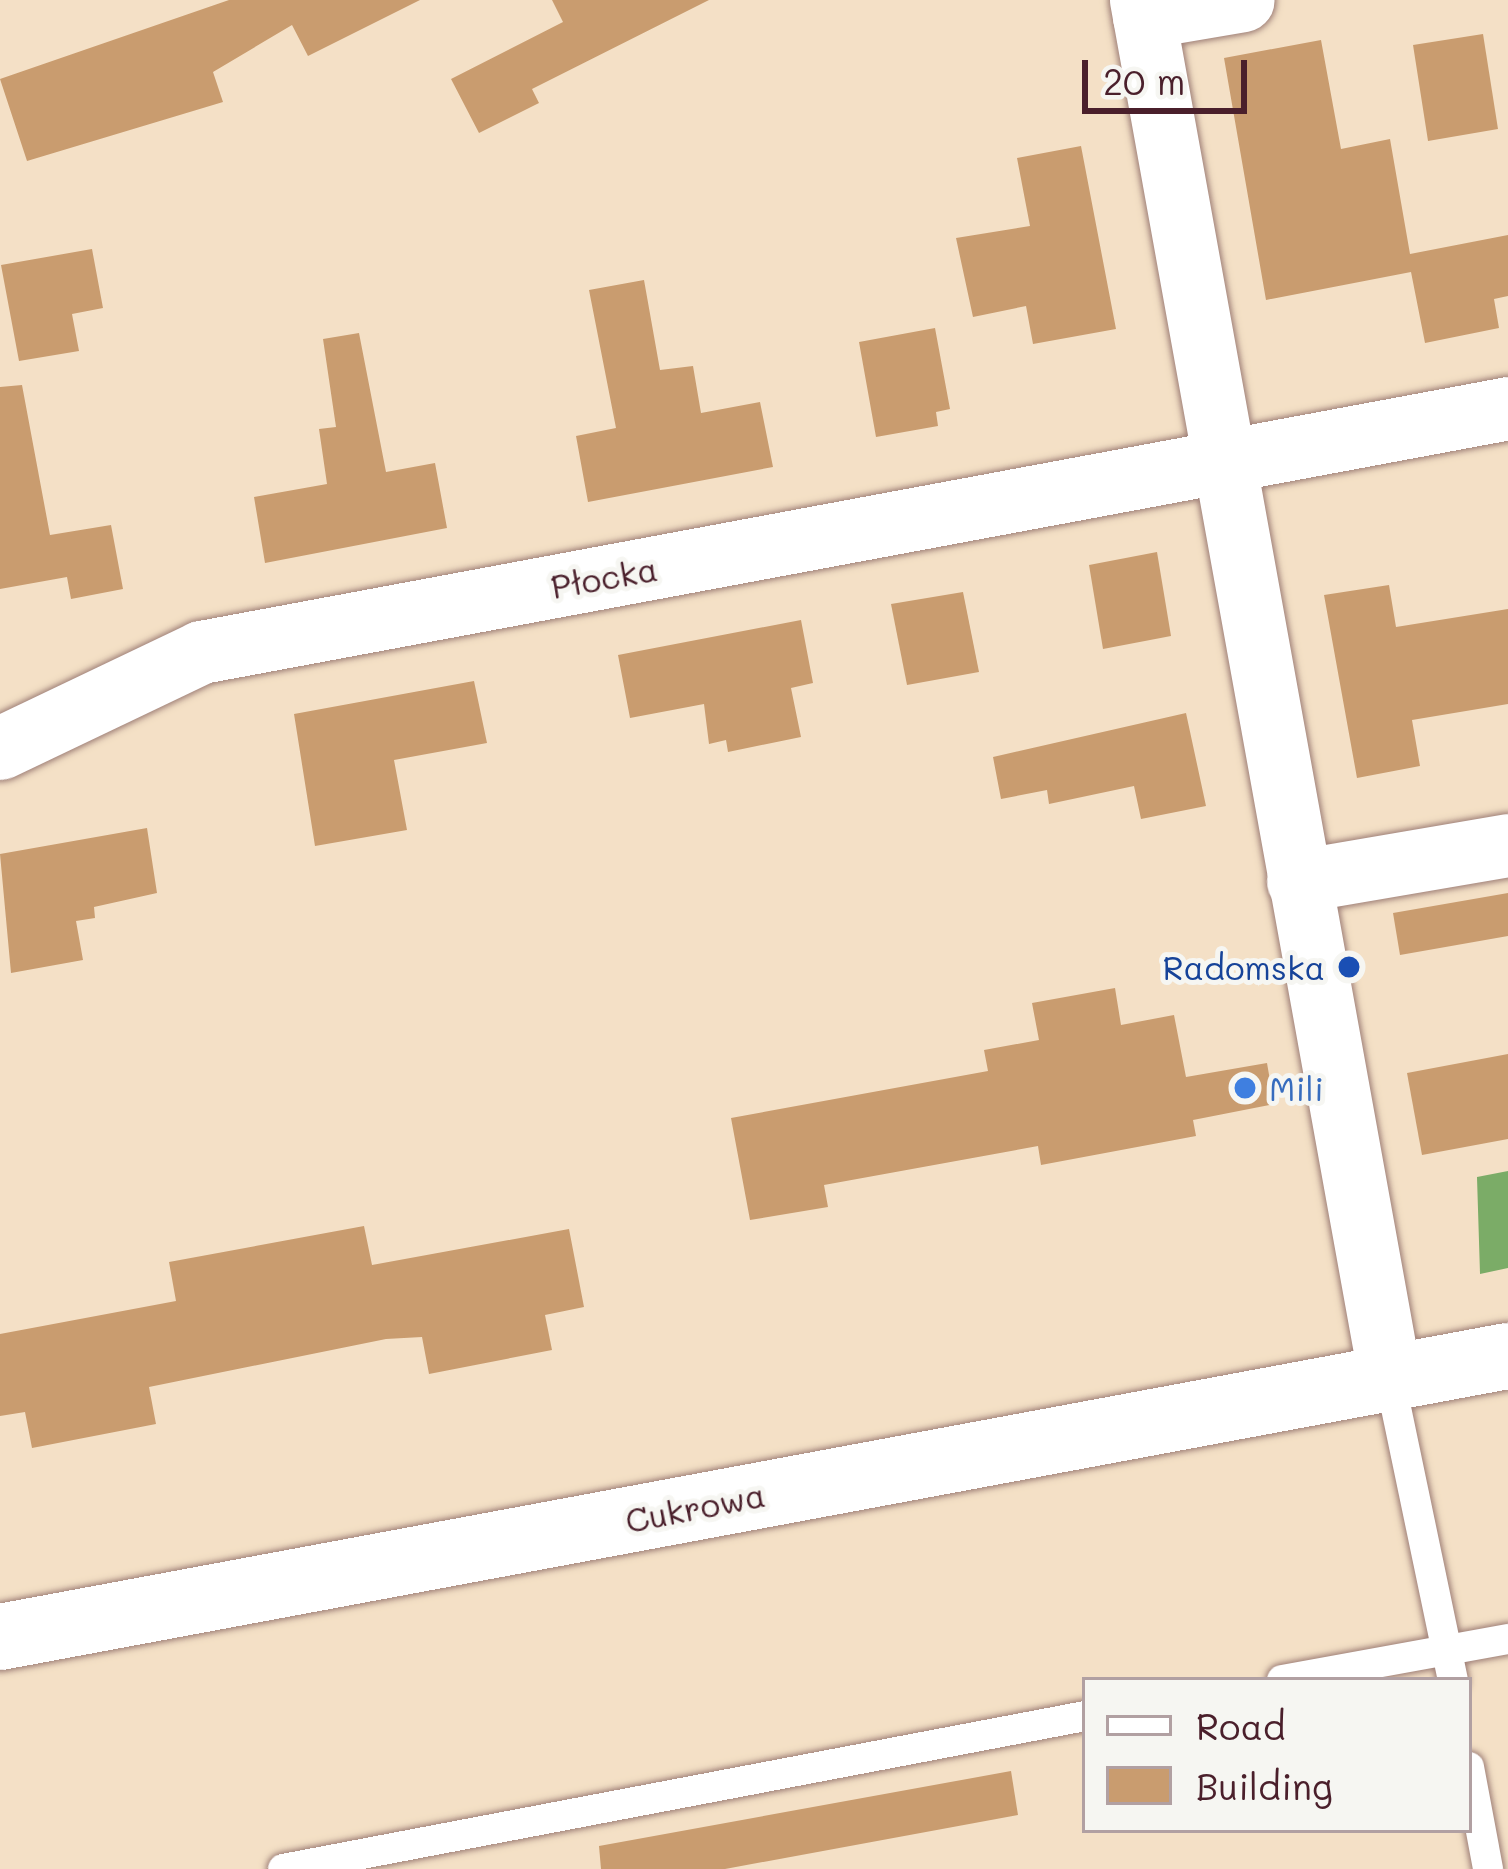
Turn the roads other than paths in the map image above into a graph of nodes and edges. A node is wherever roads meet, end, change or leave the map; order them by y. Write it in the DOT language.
graph roads {
  1 [pos="1243,0"];
  2 [pos="1142,9"];
  3 [pos="1508,409"];
  4 [pos="1226,462"];
  5 [pos="0,748"];
  6 [pos="1508,844"];
  7 [pos="1298,881"];
  8 [pos="1508,1356"];
  9 [pos="1390,1379"];
  10 [pos="0,1637"];
  11 [pos="1508,1639"];
  12 [pos="1450,1665"];
  13 [pos="1316,1677"];
  14 [pos="1082,1717"];
  15 [pos="1472,1779"];
  16 [pos="1494,1864"];
  17 [pos="283,1869"];
  1 -- 2 [label="street"];
  2 -- 4 [label="street"];
  3 -- 4 [label="street"];
  4 -- 5 [label="street, Płocka"];
  4 -- 7 [label="street"];
  6 -- 7 [label="street"];
  7 -- 9 [label="street"];
  8 -- 9 [label="street, Cukrowa"];
  9 -- 10 [label="street, Cukrowa"];
  9 -- 12 [label="lane"];
  11 -- 12 [label="lane"];
  12 -- 13 [label="lane"];
  14 -- 17 [label="lane"];
  15 -- 16 [label="lane"];
}
